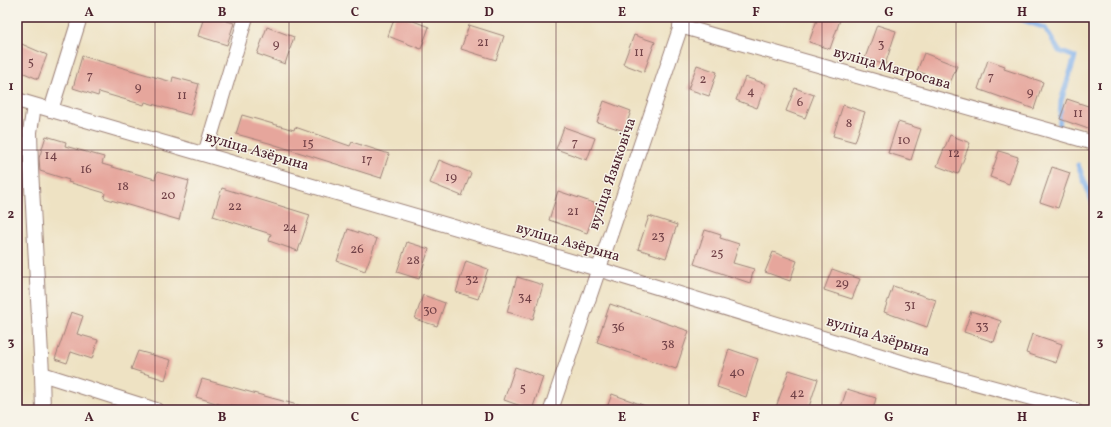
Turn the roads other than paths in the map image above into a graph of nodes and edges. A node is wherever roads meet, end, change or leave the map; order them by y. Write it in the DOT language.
graph roads {
  1 [pos="80,17"];
  2 [pos="246,17"];
  3 [pos="682,22"];
  4 [pos="17,100"];
  5 [pos="34,106"];
  6 [pos="51,110"];
  7 [pos="1094,143"];
  8 [pos="204,154"];
  9 [pos="598,269"];
  10 [pos="42,374"];
  11 [pos="43,410"];
  12 [pos="156,410"];
  13 [pos="551,410"];
  14 [pos="1075,410"];
  1 -- 6 [label="street"];
  2 -- 8 [label="street"];
  3 -- 7 [label="street, вуліца Матросава"];
  3 -- 9 [label="street, вуліца Языковіча"];
  4 -- 5 [label="street, вуліца Азёрына"];
  5 -- 6 [label="street, вуліца Азёрына"];
  5 -- 10 [label="street"];
  6 -- 8 [label="street, вуліца Азёрына"];
  8 -- 9 [label="street, вуліца Азёрына"];
  9 -- 13 [label="street, вуліца Языковіча"];
  9 -- 14 [label="street, вуліца Азёрына"];
  10 -- 11 [label="street"];
  10 -- 12 [label="street"];
}
